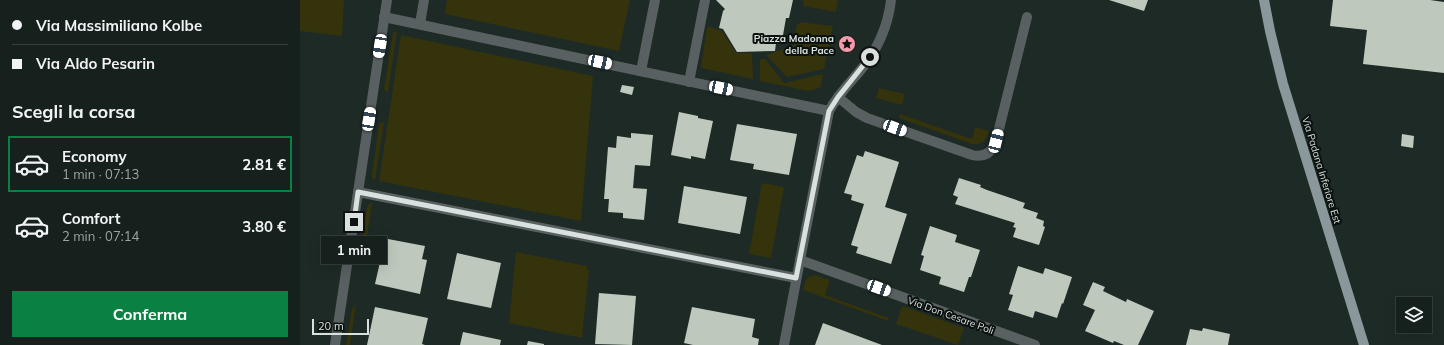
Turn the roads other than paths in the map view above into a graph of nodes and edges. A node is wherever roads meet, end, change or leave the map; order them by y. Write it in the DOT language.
graph roads {
  1 [pos="387,0"];
  2 [pos="424,0"];
  3 [pos="655,0"];
  4 [pos="705,0"];
  5 [pos="891,0"];
  6 [pos="1264,0"];
  7 [pos="1027,16"];
  8 [pos="384,17"];
  9 [pos="420,24"];
  10 [pos="641,71"];
  11 [pos="689,82"];
  12 [pos="838,97"];
  13 [pos="829,111"];
  14 [pos="358,192"];
  15 [pos="800,260"];
  16 [pos="796,278"];
  17 [pos="335,345"];
  18 [pos="784,345"];
  19 [pos="1035,345"];
  20 [pos="1364,345"];
  1 -- 8 [label="street"];
  2 -- 9 [label="street"];
  3 -- 10 [label="street"];
  4 -- 11 [label="street"];
  5 -- 12 [label="street"];
  6 -- 20 [label="main road, Via Padana Inferiore Est"];
  7 -- 12 [label="street"];
  8 -- 9 [label="street"];
  8 -- 14 [label="street"];
  9 -- 10 [label="street"];
  10 -- 11 [label="street"];
  11 -- 13 [label="street"];
  12 -- 13 [label="street"];
  13 -- 15 [label="street"];
  14 -- 16 [label="street"];
  14 -- 17 [label="street"];
  15 -- 16 [label="street"];
  15 -- 19 [label="street, Via Don Cesare Poli"];
  16 -- 18 [label="street"];
}
